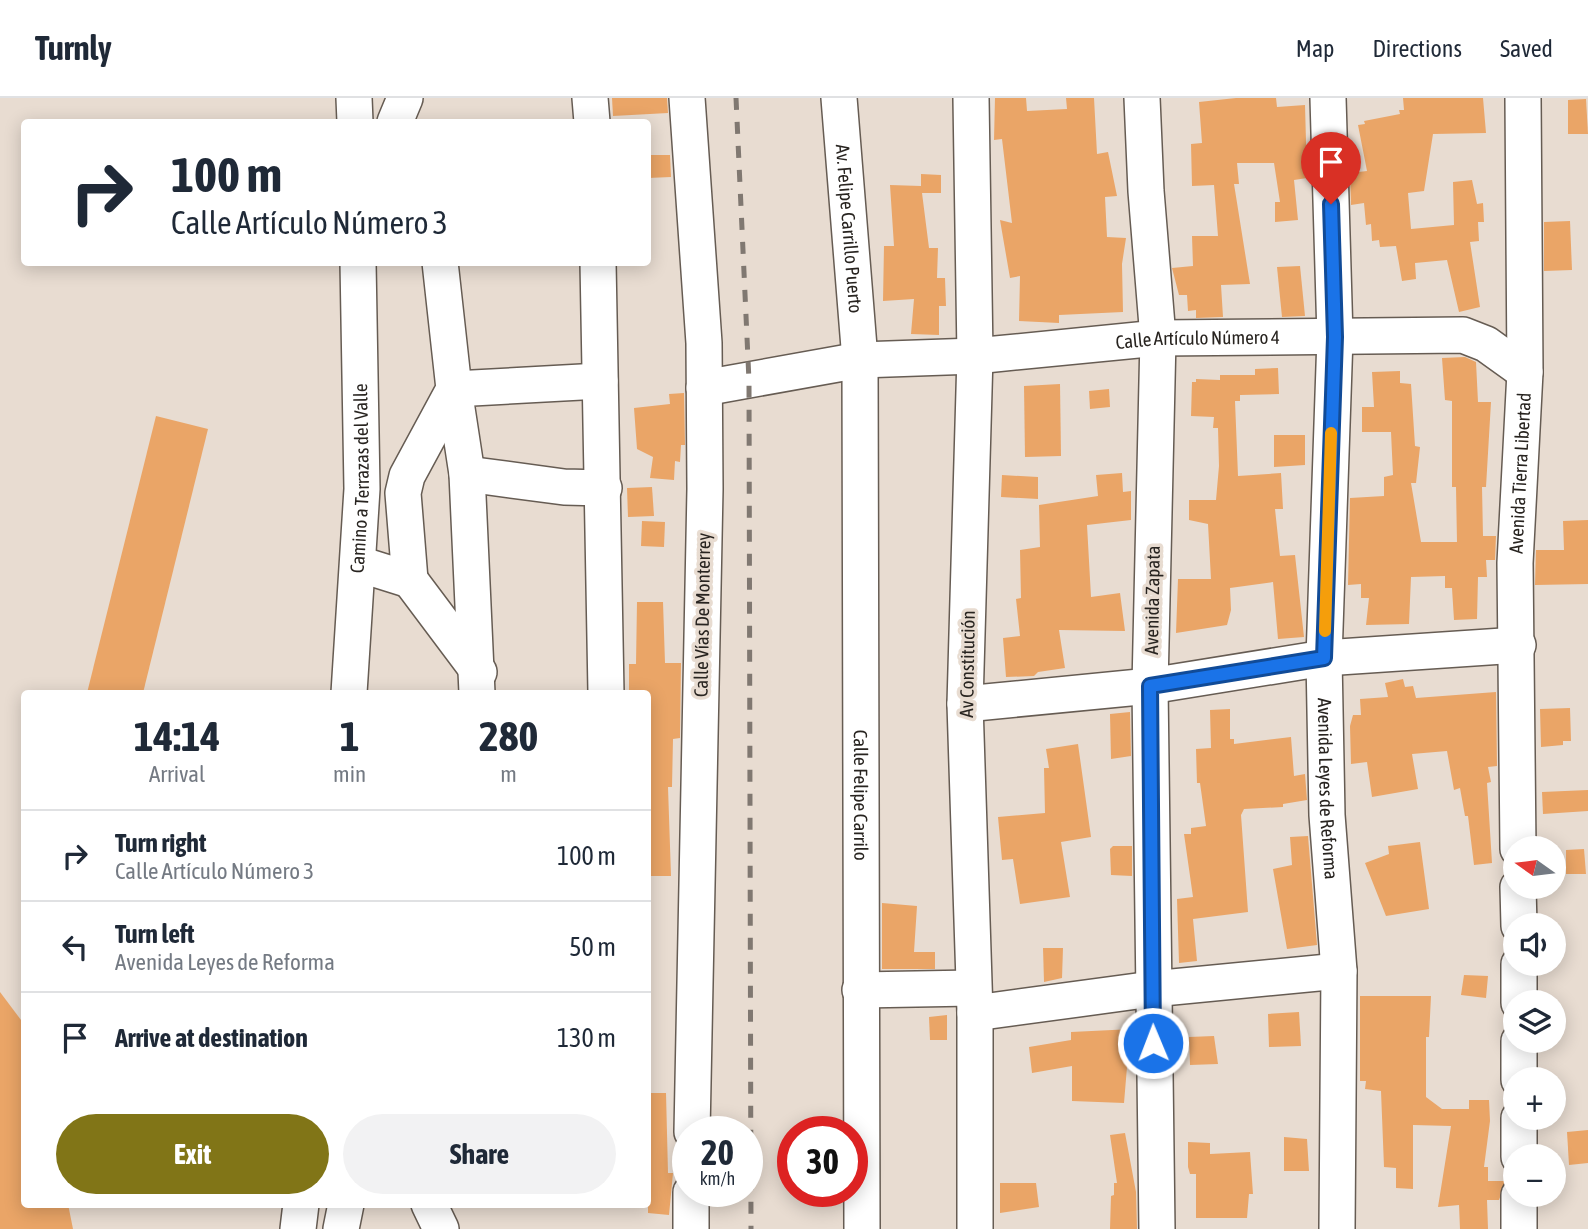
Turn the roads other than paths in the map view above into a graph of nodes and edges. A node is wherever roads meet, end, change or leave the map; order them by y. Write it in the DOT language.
graph roads {
  1 [pos="354,98"];
  2 [pos="405,98"];
  3 [pos="590,98"];
  4 [pos="687,98"];
  5 [pos="839,98"];
  6 [pos="971,98"];
  7 [pos="1142,98"];
  8 [pos="1328,98"];
  9 [pos="1523,98"];
  10 [pos="355,119"];
  11 [pos="396,119"];
  12 [pos="592,119"];
  13 [pos="358,266"];
  14 [pos="440,266"];
  15 [pos="598,266"];
  16 [pos="1335,337"];
  17 [pos="1158,338"];
  18 [pos="975,356"];
  19 [pos="860,360"];
  20 [pos="1525,372"];
  21 [pos="600,381"];
  22 [pos="704,388"];
  23 [pos="454,389"];
  24 [pos="467,474"];
  25 [pos="604,488"];
  26 [pos="359,564"];
  27 [pos="410,580"];
  28 [pos="1518,645"];
  29 [pos="1324,658"];
  30 [pos="481,684"];
  31 [pos="1150,686"];
  32 [pos="349,690"];
  33 [pos="606,690"];
  34 [pos="965,704"];
  35 [pos="1518,836"];
  36 [pos="1339,971"];
  37 [pos="1152,989"];
  38 [pos="860,990"];
  39 [pos="974,1001"];
  40 [pos="692,1116"];
  41 [pos="691,1207"];
  42 [pos="1519,1207"];
  43 [pos="301,1208"];
  44 [pos="345,1208"];
  45 [pos="431,1208"];
  46 [pos="298,1229"];
  47 [pos="341,1229"];
  48 [pos="441,1229"];
  49 [pos="691,1229"];
  50 [pos="862,1229"];
  51 [pos="975,1229"];
  52 [pos="1157,1229"];
  53 [pos="1337,1229"];
  54 [pos="1519,1229"];
  1 -- 10 [label="street"];
  2 -- 11 [label="street"];
  3 -- 12 [label="street"];
  4 -- 22 [label="street, Calle Vías De Monterrey"];
  5 -- 19 [label="street, Av. Felipe Carrillo Puerto"];
  6 -- 18 [label="street, Av Constitución"];
  7 -- 17 [label="street, Avenida Zapata"];
  8 -- 16 [label="street, Avenida Leyes de Reforma"];
  9 -- 20 [label="street, Avenida Tierra Libertad"];
  13 -- 26 [label="street, Camino a Terrazas del Valle"];
  14 -- 23 [label="street"];
  15 -- 21 [label="street"];
  16 -- 17 [label="street, Calle Artículo Número 4"];
  16 -- 20 [label="street, Calle Artículo Número 4"];
  16 -- 29 [label="street, Avenida Leyes de Reforma"];
  17 -- 18 [label="street, Calle Artículo Número 4"];
  17 -- 31 [label="street, Avenida Zapata"];
  18 -- 19 [label="street, Calle Artículo Número 4"];
  18 -- 34 [label="street, Av Constitución"];
  19 -- 22 [label="street, Calle Artículo Número 4"];
  19 -- 38 [label="street, Calle Felipe Carrilo"];
  20 -- 28 [label="street, Avenida Tierra Libertad"];
  21 -- 23 [label="street"];
  21 -- 25 [label="street"];
  22 -- 40 [label="street, Calle Vías De Monterrey"];
  23 -- 24 [label="street"];
  23 -- 27 [label="street"];
  24 -- 25 [label="street"];
  24 -- 30 [label="street"];
  25 -- 33 [label="street"];
  26 -- 27 [label="street"];
  26 -- 32 [label="street, Camino a Terrazas del Valle"];
  27 -- 30 [label="street"];
  28 -- 29 [label="street"];
  28 -- 35 [label="street, Avenida Tierra Libertad"];
  29 -- 31 [label="street"];
  29 -- 36 [label="street, Avenida Leyes de Reforma"];
  31 -- 34 [label="street"];
  31 -- 37 [label="street, Avenida Zapata"];
  34 -- 39 [label="street, Av Constitución"];
  36 -- 37 [label="street"];
  36 -- 53 [label="street, Avenida Leyes de Reforma"];
  37 -- 39 [label="street"];
  37 -- 52 [label="street, Avenida Zapata"];
  38 -- 39 [label="street"];
  38 -- 50 [label="street, Calle Felipe Carrilo"];
  39 -- 51 [label="street, Av Constitución"];
  41 -- 49 [label="street"];
  42 -- 54 [label="street"];
  43 -- 46 [label="street"];
  44 -- 47 [label="street"];
  45 -- 48 [label="street"];
}
